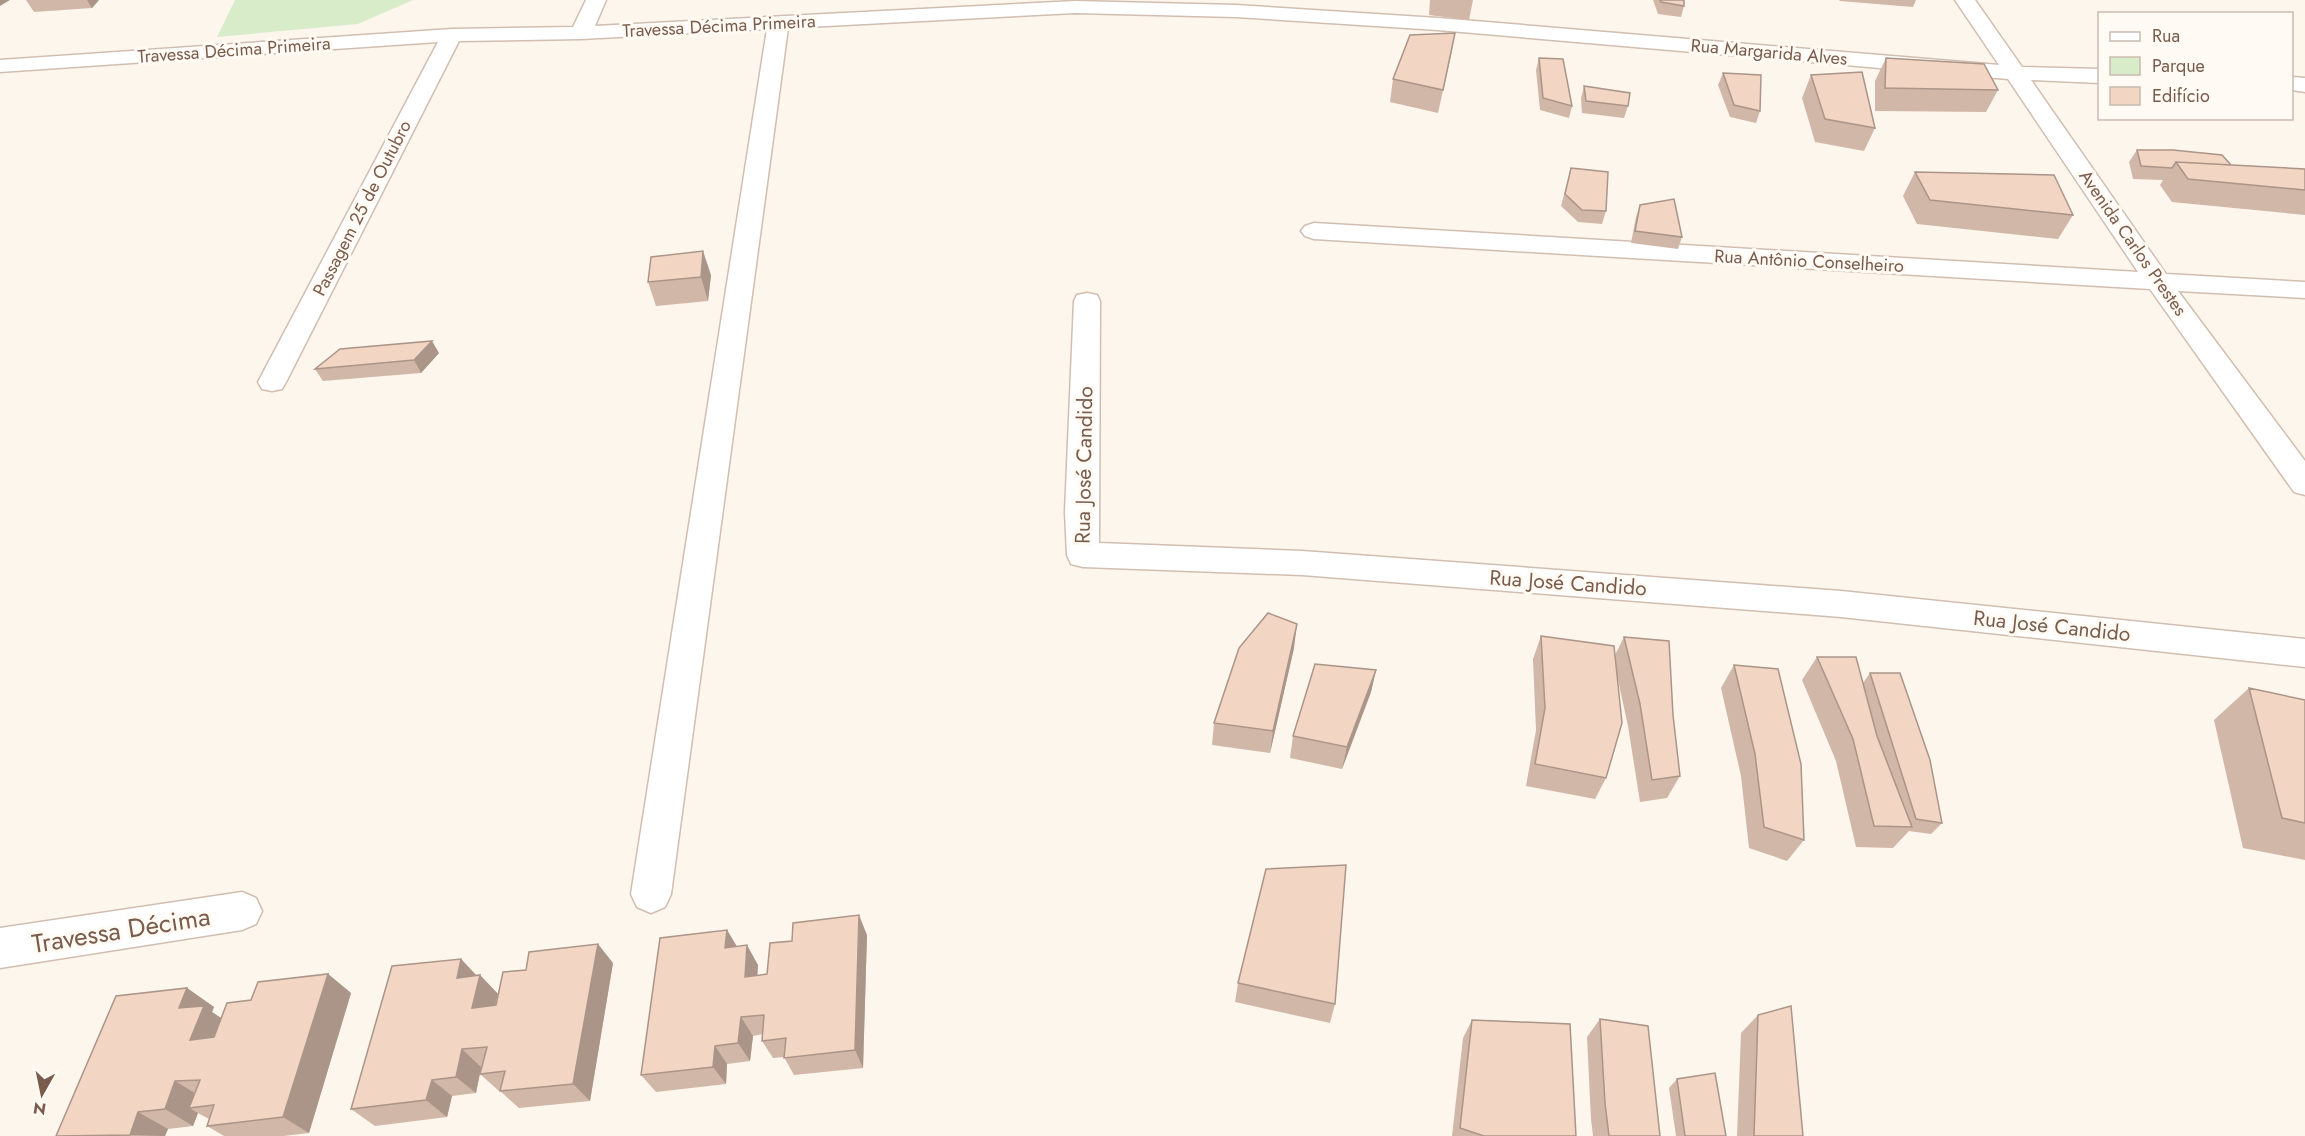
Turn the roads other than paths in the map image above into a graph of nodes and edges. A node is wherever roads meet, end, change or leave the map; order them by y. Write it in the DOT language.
graph roads {
  1 [pos="596,0"];
  2 [pos="1965,0"];
  3 [pos="778,23"];
  4 [pos="1438,24"];
  5 [pos="581,33"];
  6 [pos="452,35"];
  7 [pos="0,66"];
  8 [pos="2017,73"];
  9 [pos="2098,76"];
  10 [pos="1314,231"];
  11 [pos="2159,283"];
  12 [pos="2305,290"];
  13 [pos="1087,301"];
  14 [pos="272,382"];
  15 [pos="2305,484"];
  16 [pos="2305,653"];
  17 [pos="651,894"];
  18 [pos="243,911"];
  19 [pos="0,948"];
  1 -- 5 [label="street"];
  2 -- 8 [label="street, Avenida Carlos Prestes"];
  3 -- 4 [label="street, Travessa Décima Primeira"];
  3 -- 5 [label="street, Travessa Décima Primeira"];
  3 -- 17 [label="street"];
  4 -- 8 [label="street, Rua Margarida Alves"];
  5 -- 6 [label="street, Travessa Décima Primeira"];
  6 -- 7 [label="street, Travessa Décima Primeira"];
  6 -- 14 [label="street, Passagem 25 de Outubro"];
  8 -- 9 [label="street, Rua Margarida Alves"];
  8 -- 11 [label="street, Avenida Carlos Prestes"];
  10 -- 11 [label="street, Rua Antônio Conselheiro"];
  11 -- 12 [label="street, Rua Antônio Conselheiro"];
  11 -- 15 [label="street, Avenida Carlos Prestes"];
  13 -- 16 [label="street, Rua José Candido"];
  18 -- 19 [label="street, Travessa Décima"];
}
